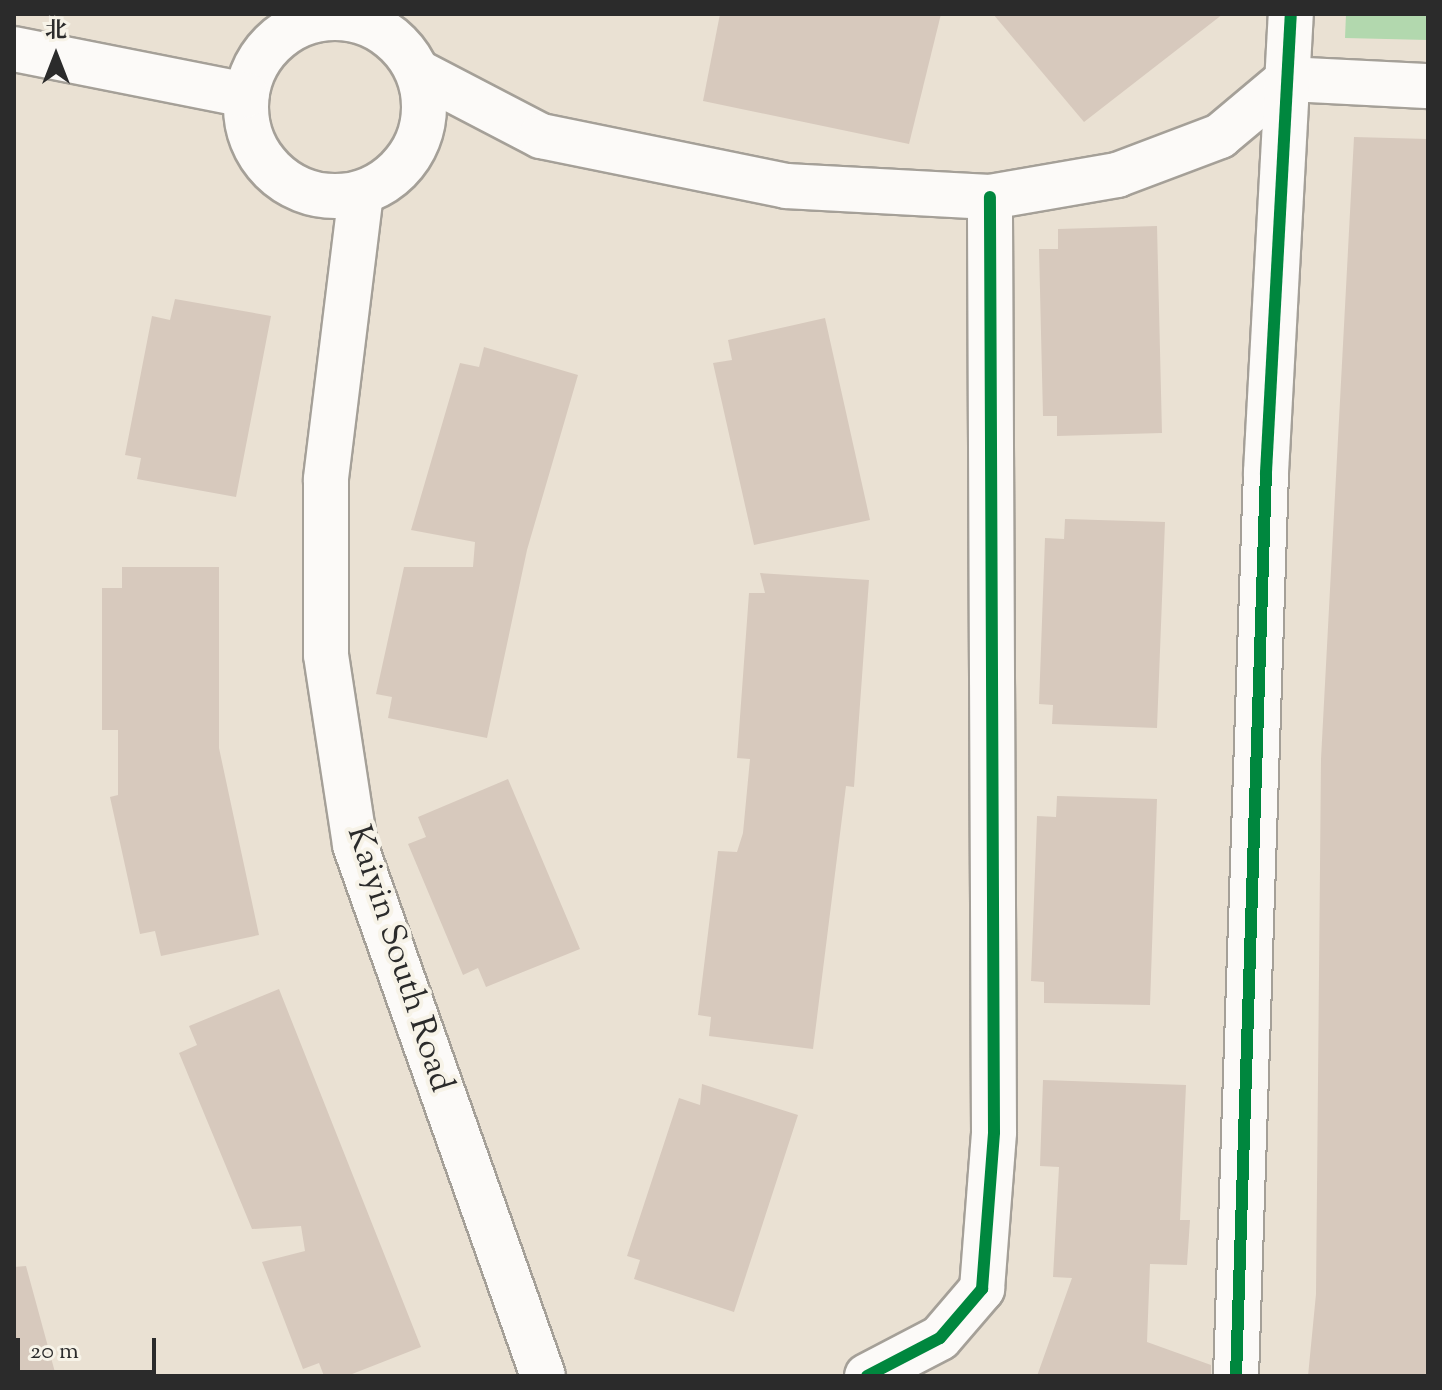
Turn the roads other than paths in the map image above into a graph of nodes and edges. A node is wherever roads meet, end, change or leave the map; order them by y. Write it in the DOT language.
graph roads {
  1 [pos="1291,14"];
  2 [pos="360,17"];
  3 [pos="14,49"];
  4 [pos="418,72"];
  5 [pos="1288,79"];
  6 [pos="1428,86"];
  7 [pos="246,95"];
  8 [pos="361,193"];
  9 [pos="990,197"];
  10 [pos="543,1376"];
  11 [pos="867,1376"];
  12 [pos="1236,1376"];
  1 -- 5 [label="street"];
  2 -- 4 [label="street"];
  2 -- 7 [label="street"];
  3 -- 7 [label="street"];
  4 -- 8 [label="street"];
  4 -- 9 [label="street"];
  5 -- 6 [label="street"];
  5 -- 9 [label="street"];
  5 -- 12 [label="street"];
  7 -- 8 [label="street"];
  8 -- 10 [label="street, Kaiyin South Road"];
  9 -- 11 [label="street"];
}
